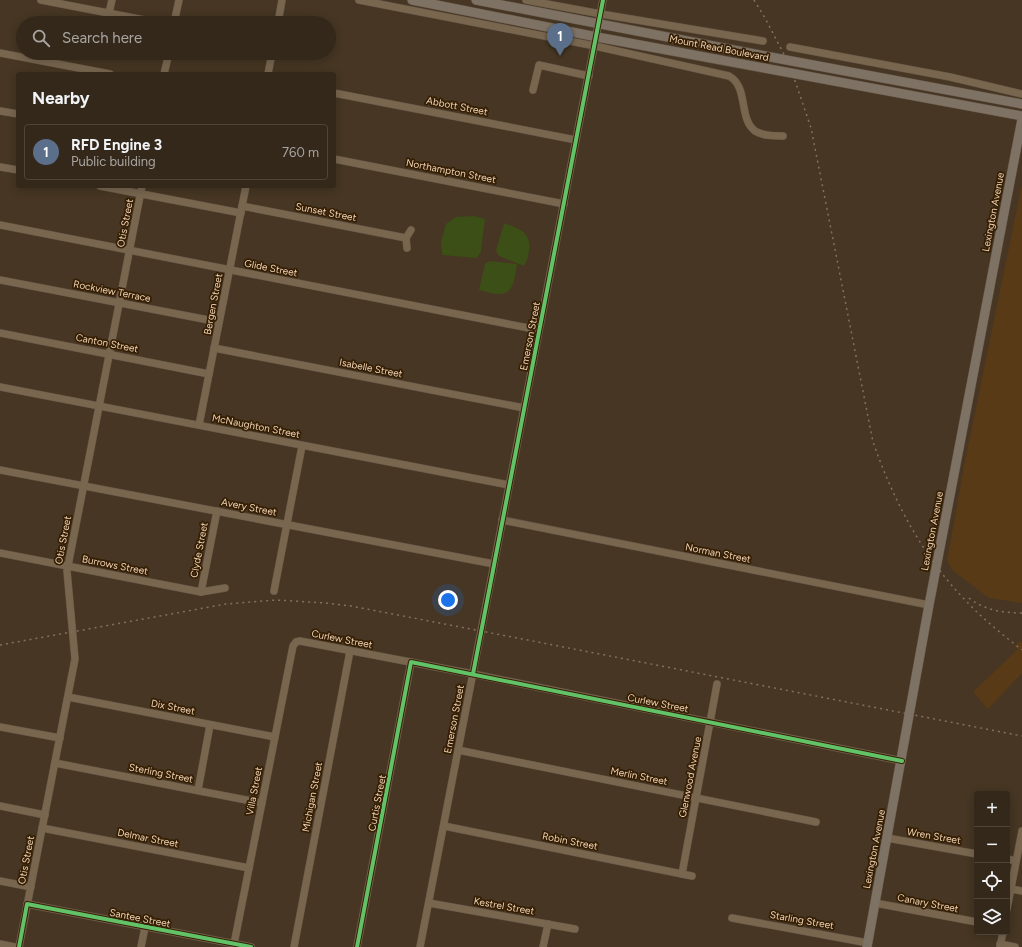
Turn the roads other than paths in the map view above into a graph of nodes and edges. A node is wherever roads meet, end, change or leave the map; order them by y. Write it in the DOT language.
graph roads {
  1 [pos="41,0"];
  2 [pos="112,0"];
  3 [pos="179,0"];
  4 [pos="282,0"];
  5 [pos="359,0"];
  6 [pos="412,0"];
  7 [pos="476,0"];
  8 [pos="526,0"];
  9 [pos="604,0"];
  10 [pos="109,13"];
  11 [pos="124,16"];
  12 [pos="176,16"];
  13 [pos="279,16"];
  14 [pos="600,19"];
  15 [pos="596,41"];
  16 [pos="763,42"];
  17 [pos="790,47"];
  18 [pos="0,53"];
  19 [pos="16,56"];
  20 [pos="37,60"];
  21 [pos="167,60"];
  22 [pos="271,60"];
  23 [pos="100,72"];
  24 [pos="164,72"];
  25 [pos="268,72"];
  26 [pos="589,76"];
  27 [pos="976,84"];
  28 [pos="533,90"];
  29 [pos="336,93"];
  30 [pos="963,93"];
  31 [pos="1022,94"];
  32 [pos="1022,104"];
  33 [pos="0,111"];
  34 [pos="16,114"];
  35 [pos="1022,118"];
  36 [pos="783,136"];
  37 [pos="576,140"];
  38 [pos="336,158"];
  39 [pos="0,167"];
  40 [pos="16,170"];
  41 [pos="110,188"];
  42 [pos="142,188"];
  43 [pos="246,188"];
  44 [pos="141,194"];
  45 [pos="564,204"];
  46 [pos="241,210"];
  47 [pos="0,225"];
  48 [pos="411,230"];
  49 [pos="406,238"];
  50 [pos="407,248"];
  51 [pos="130,250"];
  52 [pos="229,270"];
  53 [pos="0,280"];
  54 [pos="120,303"];
  55 [pos="219,322"];
  56 [pos="539,330"];
  57 [pos="0,333"];
  58 [pos="214,348"];
  59 [pos="110,354"];
  60 [pos="209,374"];
  61 [pos="0,387"];
  62 [pos="99,406"];
  63 [pos="524,408"];
  64 [pos="199,425"];
  65 [pos="302,446"];
  66 [pos="0,470"];
  67 [pos="509,485"];
  68 [pos="84,486"];
  69 [pos="217,511"];
  70 [pos="502,520"];
  71 [pos="287,524"];
  72 [pos="0,553"];
  73 [pos="494,564"];
  74 [pos="68,566"];
  75 [pos="226,588"];
  76 [pos="274,591"];
  77 [pos="201,592"];
  78 [pos="929,605"];
  79 [pos="296,642"];
  80 [pos="350,651"];
  81 [pos="412,662"];
  82 [pos="473,674"];
  83 [pos="718,684"];
  84 [pos="68,697"];
  85 [pos="710,722"];
  86 [pos="210,724"];
  87 [pos="0,727"];
  88 [pos="275,737"];
  89 [pos="60,738"];
  90 [pos="458,750"];
  91 [pos="902,761"];
  92 [pos="55,763"];
  93 [pos="198,790"];
  94 [pos="696,798"];
  95 [pos="262,803"];
  96 [pos="0,806"];
  97 [pos="45,815"];
  98 [pos="816,822"];
  99 [pos="444,826"];
  100 [pos="42,828"];
  101 [pos="1022,833"];
  102 [pos="887,838"];
  103 [pos="974,853"];
  104 [pos="1010,860"];
  105 [pos="1016,861"];
  106 [pos="249,868"];
  107 [pos="682,874"];
  108 [pos="692,876"];
  109 [pos="0,881"];
  110 [pos="31,887"];
  111 [pos="1011,889"];
  112 [pos="1022,891"];
  113 [pos="1009,899"];
  114 [pos="429,902"];
  115 [pos="875,903"];
  116 [pos="27,904"];
  117 [pos="732,918"];
  118 [pos="974,921"];
  119 [pos="548,924"];
  120 [pos="145,927"];
  121 [pos="575,930"];
  122 [pos="1002,935"];
  123 [pos="0,944"];
  124 [pos="234,944"];
  125 [pos="867,945"];
  126 [pos="1000,946"];
  127 [pos="15,947"];
  128 [pos="19,947"];
  129 [pos="141,947"];
  130 [pos="251,947"];
  131 [pos="294,947"];
  132 [pos="357,947"];
  133 [pos="420,947"];
  134 [pos="543,947"];
  135 [pos="1015,947"];
  1 -- 10 [label="street"];
  2 -- 10 [label="street"];
  3 -- 12 [label="street"];
  4 -- 13 [label="street"];
  5 -- 15 [label="street, Mount Read Boulevard"];
  6 -- 15 [label="main road, Mount Read Boulevard"];
  7 -- 14 [label="main road, Mount Read Boulevard"];
  8 -- 14 [label="street, Mount Read Boulevard"];
  9 -- 14 [label="street, Emerson Street"];
  10 -- 11 [label="street"];
  14 -- 15 [label="street, Emerson Street"];
  14 -- 16 [label="street, Mount Read Boulevard"];
  14 -- 30 [label="main road, Mount Read Boulevard"];
  15 -- 26 [label="street, Emerson Street"];
  15 -- 35 [label="main road, Mount Read Boulevard"];
  15 -- 36 [label="street"];
  17 -- 27 [label="street"];
  18 -- 19 [label="street"];
  20 -- 23 [label="street"];
  21 -- 24 [label="street"];
  22 -- 25 [label="street"];
  26 -- 28 [label="street"];
  26 -- 37 [label="street, Emerson Street"];
  27 -- 30 [label="street"];
  27 -- 31 [label="street"];
  29 -- 37 [label="street, Abbott Street"];
  30 -- 32 [label="main road, Mount Read Boulevard"];
  33 -- 34 [label="street"];
  35 -- 78 [label="main road, Lexington Avenue"];
  37 -- 45 [label="street, Emerson Street"];
  38 -- 45 [label="street, Northampton Street"];
  39 -- 40 [label="street"];
  41 -- 44 [label="street, Sunset Street"];
  42 -- 44 [label="street, Otis Street"];
  43 -- 46 [label="street, Bergen Street"];
  44 -- 46 [label="street, Sunset Street"];
  44 -- 51 [label="street, Otis Street"];
  45 -- 56 [label="street, Emerson Street"];
  46 -- 49 [label="street, Sunset Street"];
  46 -- 52 [label="street, Bergen Street"];
  47 -- 51 [label="street, Glide Street"];
  48 -- 49 [label="street"];
  49 -- 50 [label="street"];
  51 -- 52 [label="street, Glide Street"];
  51 -- 54 [label="street, Otis Street"];
  52 -- 55 [label="street, Bergen Street"];
  52 -- 56 [label="street, Glide Street"];
  53 -- 54 [label="street, Rockview Terrace"];
  54 -- 55 [label="street, Rockview Terrace"];
  54 -- 59 [label="street, Otis Street"];
  55 -- 58 [label="street, Bergen Street"];
  56 -- 63 [label="street, Emerson Street"];
  57 -- 59 [label="street, Canton Street"];
  58 -- 60 [label="street, Bergen Street"];
  58 -- 63 [label="street, Isabelle Street"];
  59 -- 60 [label="street, Canton Street"];
  59 -- 62 [label="street, Otis Street"];
  60 -- 64 [label="street, Bergen Street"];
  61 -- 62 [label="street, McNaughton Street"];
  62 -- 64 [label="street, McNaughton Street"];
  62 -- 68 [label="street, Otis Street"];
  63 -- 67 [label="street, Emerson Street"];
  64 -- 65 [label="street, McNaughton Street"];
  65 -- 67 [label="street, McNaughton Street"];
  65 -- 71 [label="street"];
  66 -- 68 [label="street, Avery Street"];
  67 -- 70 [label="street, Emerson Street"];
  68 -- 69 [label="street, Avery Street"];
  68 -- 74 [label="street, Otis Street"];
  69 -- 71 [label="street, Avery Street"];
  69 -- 77 [label="street, Clyde Street"];
  70 -- 73 [label="street, Emerson Street"];
  70 -- 78 [label="street, Norman Street"];
  71 -- 73 [label="street, Avery Street"];
  71 -- 76 [label="street"];
  72 -- 74 [label="street, Burrows Street"];
  73 -- 82 [label="street, Emerson Street"];
  74 -- 77 [label="street, Burrows Street"];
  74 -- 84 [label="street, Otis Street"];
  75 -- 77 [label="street, Burrows Street"];
  78 -- 91 [label="main road, Lexington Avenue"];
  79 -- 80 [label="street, Curlew Street"];
  79 -- 88 [label="street, Villa Street"];
  80 -- 81 [label="street, Curlew Street"];
  80 -- 131 [label="street, Michigan Street"];
  81 -- 82 [label="street, Curlew Street"];
  81 -- 132 [label="street, Curtis Street"];
  82 -- 85 [label="street, Curlew Street"];
  82 -- 90 [label="street, Emerson Street"];
  83 -- 85 [label="street, Glenwood Avenue"];
  84 -- 86 [label="street, Dix Street"];
  84 -- 89 [label="street, Otis Street"];
  85 -- 91 [label="street, Curlew Street"];
  85 -- 94 [label="street, Glenwood Avenue"];
  86 -- 88 [label="street, Dix Street"];
  86 -- 93 [label="street"];
  87 -- 89 [label="street"];
  88 -- 95 [label="street, Villa Street"];
  89 -- 92 [label="street, Otis Street"];
  90 -- 94 [label="street, Merlin Street"];
  90 -- 99 [label="street, Emerson Street"];
  91 -- 102 [label="main road, Lexington Avenue"];
  92 -- 93 [label="street, Sterling Street"];
  92 -- 97 [label="street, Otis Street"];
  93 -- 95 [label="street, Sterling Street"];
  94 -- 98 [label="street, Merlin Street"];
  94 -- 107 [label="street, Glenwood Avenue"];
  95 -- 106 [label="street, Villa Street"];
  96 -- 97 [label="street"];
  97 -- 100 [label="street, Otis Street"];
  99 -- 107 [label="street, Robin Street"];
  99 -- 114 [label="street, Emerson Street"];
  100 -- 106 [label="street, Delmar Street"];
  100 -- 110 [label="street, Otis Street"];
  101 -- 105 [label="street"];
  102 -- 103 [label="street, Wren Street"];
  102 -- 115 [label="main road, Lexington Avenue"];
  104 -- 105 [label="street"];
  105 -- 111 [label="street"];
  106 -- 124 [label="street, Villa Street"];
  107 -- 108 [label="street, Robin Street"];
  109 -- 110 [label="street"];
  110 -- 116 [label="street, Otis Street"];
  111 -- 112 [label="street"];
  111 -- 113 [label="street"];
  114 -- 119 [label="street, Kestrel Street"];
  114 -- 133 [label="street, Emerson Street"];
  115 -- 118 [label="street, Canary Street"];
  115 -- 125 [label="main road, Lexington Avenue"];
  116 -- 120 [label="street, Santee Street"];
  116 -- 128 [label="street, Otis Street"];
  117 -- 125 [label="street, Starling Street"];
  119 -- 121 [label="street, Kestrel Street"];
  119 -- 134 [label="street"];
  120 -- 124 [label="street, Santee Street"];
  120 -- 129 [label="street"];
  122 -- 126 [label="street"];
  123 -- 127 [label="street"];
  124 -- 130 [label="street, Santee Street"];
  126 -- 135 [label="street"];
}
